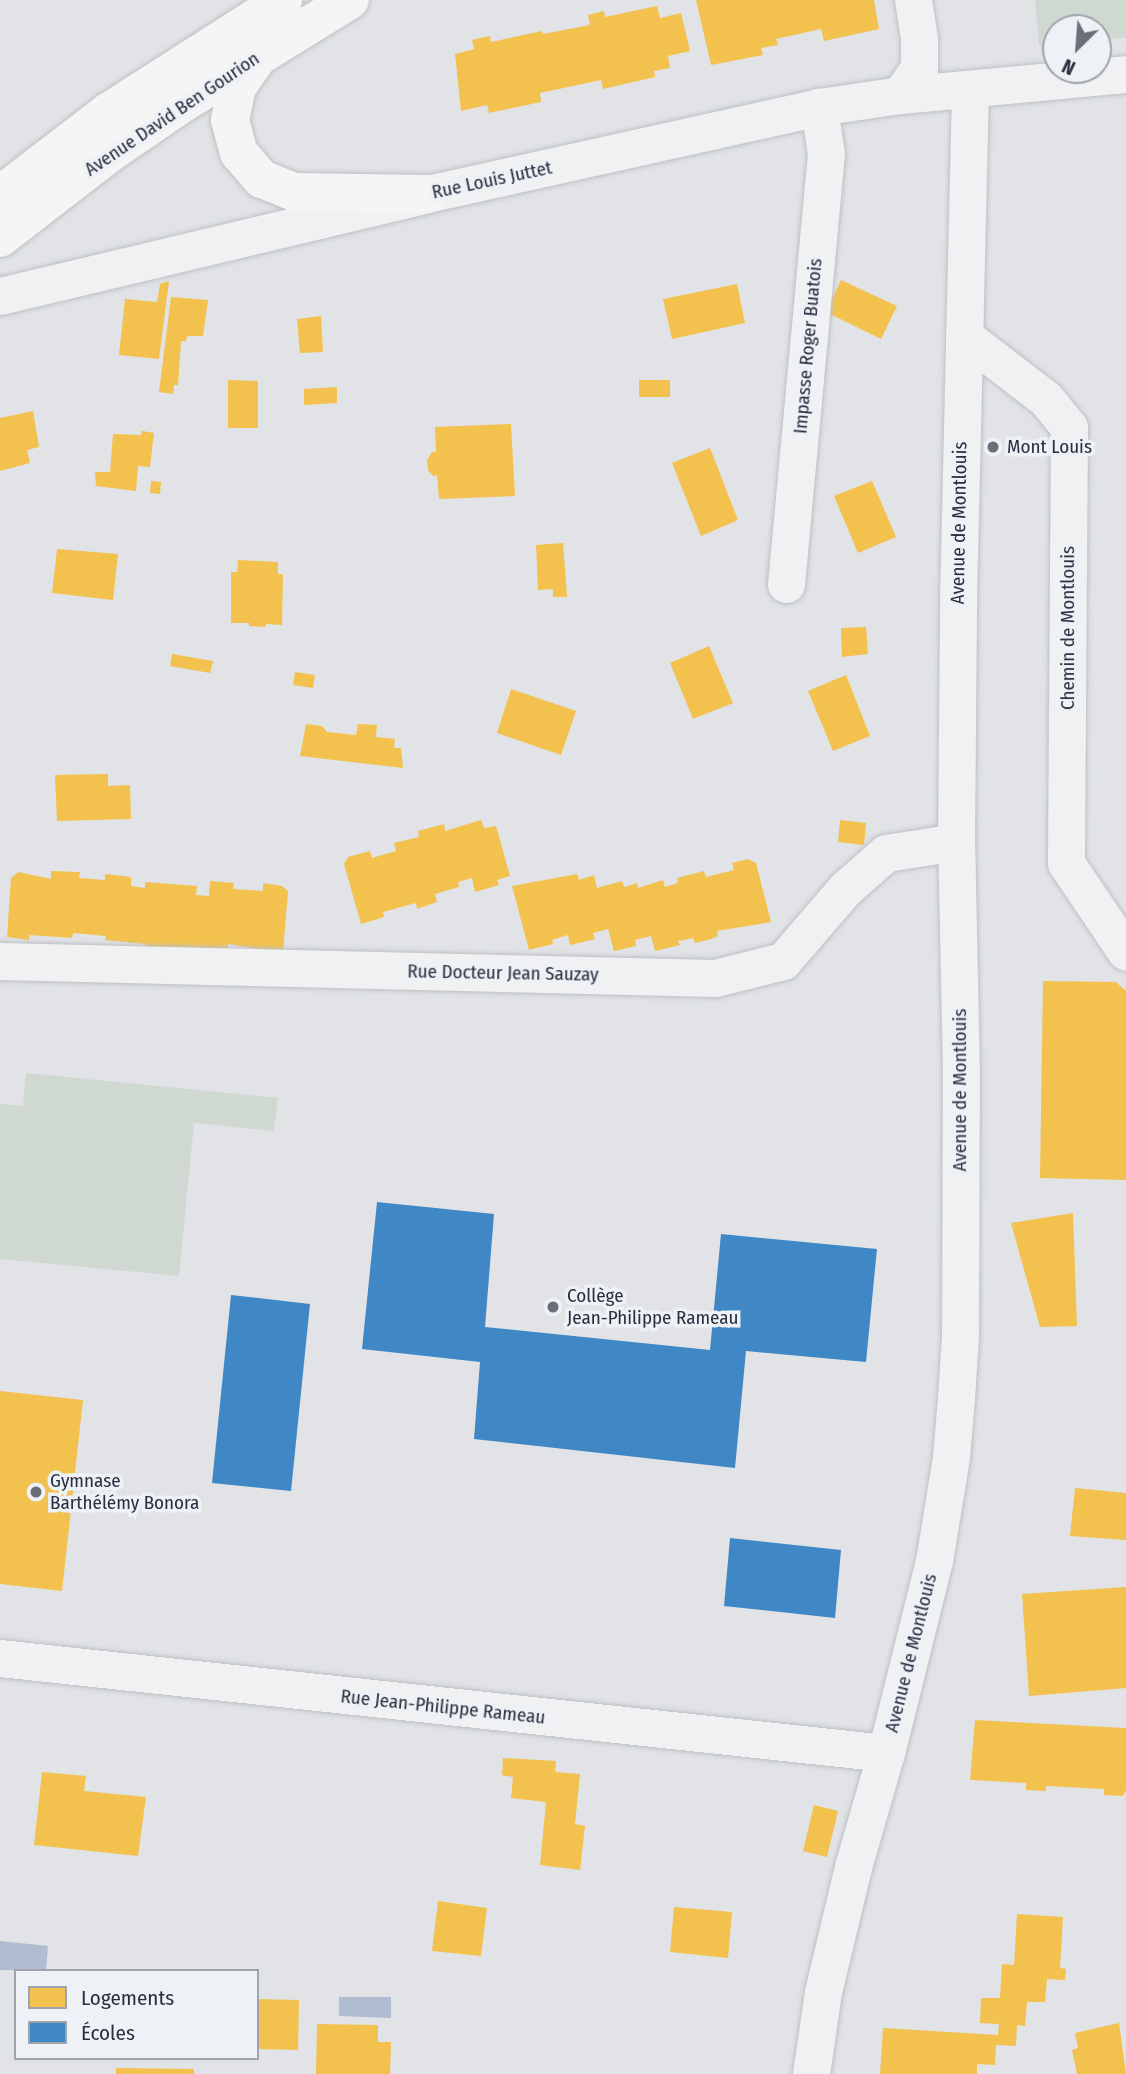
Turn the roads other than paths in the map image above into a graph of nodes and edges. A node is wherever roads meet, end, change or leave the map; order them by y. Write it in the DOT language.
graph roads {
  1 [pos="283,0"];
  2 [pos="350,0"];
  3 [pos="912,0"];
  4 [pos="261,52"];
  5 [pos="1126,74"];
  6 [pos="970,90"];
  7 [pos="900,95"];
  8 [pos="819,107"];
  9 [pos="426,194"];
  10 [pos="0,195"];
  11 [pos="0,237"];
  12 [pos="6,292"];
  13 [pos="964,335"];
  14 [pos="786,584"];
  15 [pos="956,842"];
  16 [pos="1126,952"];
  17 [pos="0,961"];
  18 [pos="0,1658"];
  19 [pos="886,1753"];
  20 [pos="811,2074"];
  1 -- 10 [label="main road, Avenue David Ben Gourion"];
  2 -- 4 [label="main road, Avenue David Ben Gourion"];
  3 -- 7 [label="street"];
  4 -- 9 [label="main road"];
  4 -- 11 [label="main road, Avenue David Ben Gourion"];
  5 -- 6 [label="street, Rue Louis Juttet"];
  6 -- 7 [label="street, Rue Louis Juttet"];
  6 -- 13 [label="street, Avenue de Montlouis"];
  7 -- 8 [label="street, Rue Louis Juttet"];
  8 -- 9 [label="street, Rue Louis Juttet"];
  8 -- 14 [label="street, Impasse Roger Buatois"];
  9 -- 12 [label="street, Rue Louis Juttet"];
  13 -- 15 [label="street, Avenue de Montlouis"];
  13 -- 16 [label="street, Chemin de Montlouis"];
  15 -- 17 [label="street, Rue Docteur Jean Sauzay"];
  15 -- 19 [label="street, Avenue de Montlouis"];
  18 -- 19 [label="street, Rue Jean-Philippe Rameau"];
  19 -- 20 [label="street, Avenue de Montlouis"];
}
